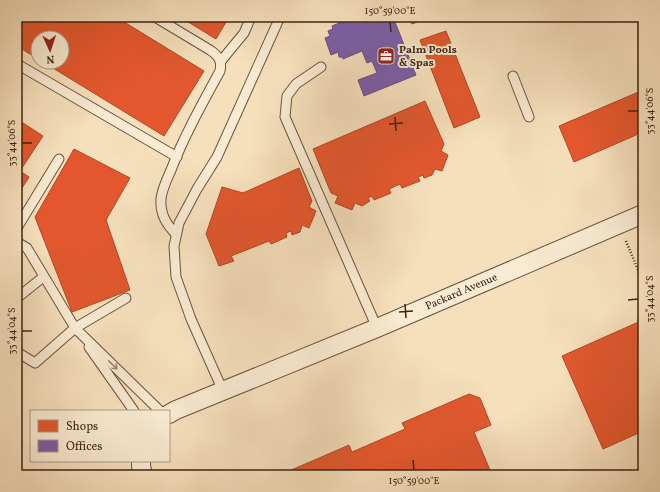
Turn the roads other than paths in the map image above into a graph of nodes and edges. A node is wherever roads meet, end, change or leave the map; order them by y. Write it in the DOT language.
graph roads {
  1 [pos="155,17"];
  2 [pos="251,17"];
  3 [pos="280,17"];
  4 [pos="221,61"];
  5 [pos="17,64"];
  6 [pos="321,67"];
  7 [pos="513,76"];
  8 [pos="529,117"];
  9 [pos="177,157"];
  10 [pos="59,159"];
  11 [pos="643,214"];
  12 [pos="17,228"];
  13 [pos="176,234"];
  14 [pos="17,242"];
  15 [pos="17,247"];
  16 [pos="42,278"];
  17 [pos="17,298"];
  18 [pos="126,298"];
  19 [pos="75,328"];
  20 [pos="377,328"];
  21 [pos="17,352"];
  22 [pos="223,391"];
  23 [pos="133,410"];
  24 [pos="159,410"];
  25 [pos="170,413"];
  26 [pos="141,462"];
  27 [pos="143,475"];
  1 -- 4 [label="lane"];
  2 -- 4 [label="lane"];
  3 -- 13 [label="lane"];
  4 -- 9 [label="lane"];
  5 -- 9 [label="lane"];
  6 -- 20 [label="lane"];
  7 -- 8 [label="lane"];
  9 -- 13 [label="lane"];
  10 -- 12 [label="lane"];
  11 -- 20 [label="street, Packard Avenue"];
  13 -- 22 [label="lane"];
  14 -- 19 [label="lane"];
  15 -- 16 [label="lane"];
  16 -- 17 [label="lane"];
  16 -- 19 [label="lane"];
  18 -- 19 [label="lane"];
  19 -- 21 [label="lane"];
  19 -- 23 [label="lane"];
  19 -- 24 [label="lane, one-way"];
  20 -- 22 [label="street, Packard Avenue"];
  22 -- 25 [label="street, Packard Avenue"];
  26 -- 27 [label="street"];
}
